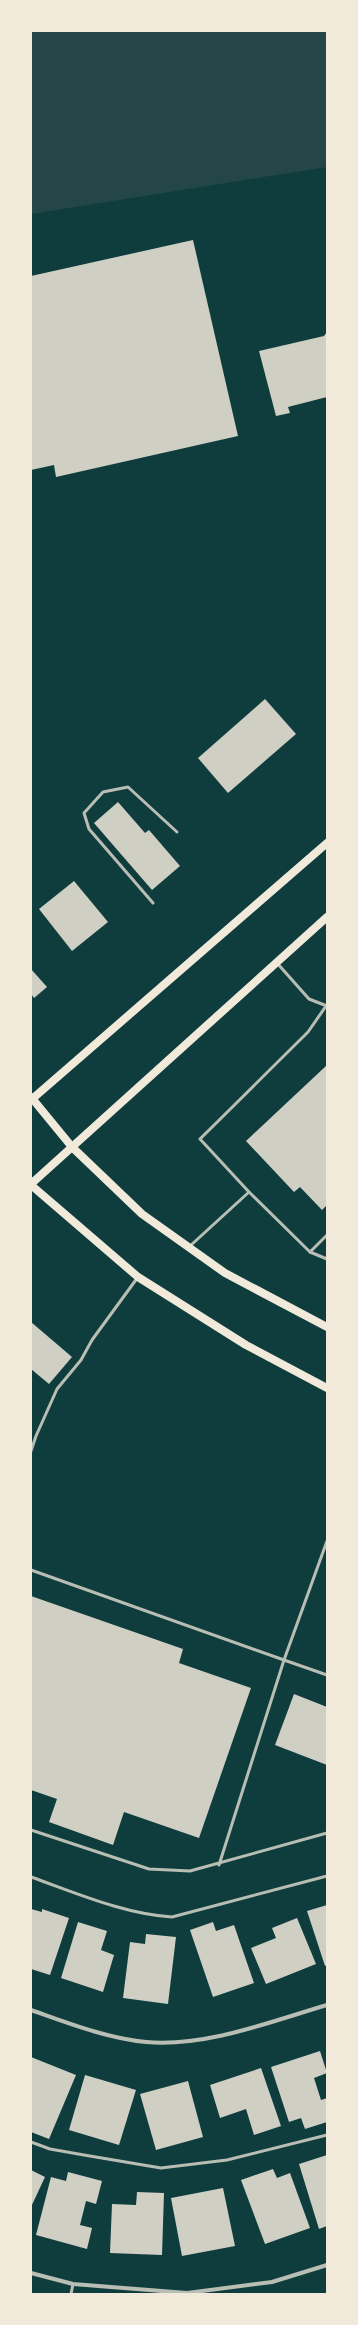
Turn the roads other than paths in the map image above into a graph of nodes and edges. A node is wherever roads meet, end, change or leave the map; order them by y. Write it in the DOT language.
graph roads {
  1 [pos="177,832"];
  2 [pos="327,843"];
  3 [pos="153,903"];
  4 [pos="327,917"];
  5 [pos="276,963"];
  6 [pos="327,1006"];
  7 [pos="32,1098"];
  8 [pos="72,1147"];
  9 [pos="31,1184"];
  10 [pos="249,1192"];
  11 [pos="327,1235"];
  12 [pos="188,1247"];
  13 [pos="310,1252"];
  14 [pos="327,1259"];
  15 [pos="138,1277"];
  16 [pos="327,1327"];
  17 [pos="327,1388"];
  18 [pos="31,1451"];
  19 [pos="327,1541"];
  20 [pos="31,1570"];
  21 [pos="284,1660"];
  22 [pos="327,1675"];
  23 [pos="31,1830"];
  24 [pos="327,1833"];
  25 [pos="219,1865"];
  26 [pos="327,1876"];
  27 [pos="31,1877"];
  28 [pos="327,2005"];
  29 [pos="31,2010"];
  30 [pos="327,2135"];
  31 [pos="31,2142"];
  32 [pos="327,2265"];
  33 [pos="31,2273"];
  34 [pos="73,2284"];
  35 [pos="71,2294"];
  36 [pos="187,2294"];
  1 -- 3 [label="lane"];
  2 -- 7 [label="main road"];
  4 -- 5 [label="main road"];
  5 -- 6 [label="lane"];
  5 -- 8 [label="main road"];
  6 -- 10 [label="lane"];
  7 -- 8 [label="main road"];
  8 -- 9 [label="main road"];
  8 -- 12 [label="main road"];
  9 -- 15 [label="main road"];
  10 -- 12 [label="lane"];
  10 -- 13 [label="lane"];
  11 -- 13 [label="lane"];
  12 -- 16 [label="main road"];
  13 -- 14 [label="lane"];
  15 -- 17 [label="main road"];
  15 -- 18 [label="lane"];
  19 -- 21 [label="lane"];
  20 -- 21 [label="lane"];
  21 -- 22 [label="lane"];
  21 -- 25 [label="lane"];
  23 -- 25 [label="lane"];
  24 -- 25 [label="lane"];
  26 -- 27 [label="lane"];
  28 -- 29 [label="street"];
  30 -- 31 [label="lane"];
  32 -- 36 [label="street"];
  33 -- 34 [label="street"];
  34 -- 35 [label="lane"];
  34 -- 36 [label="street"];
}
